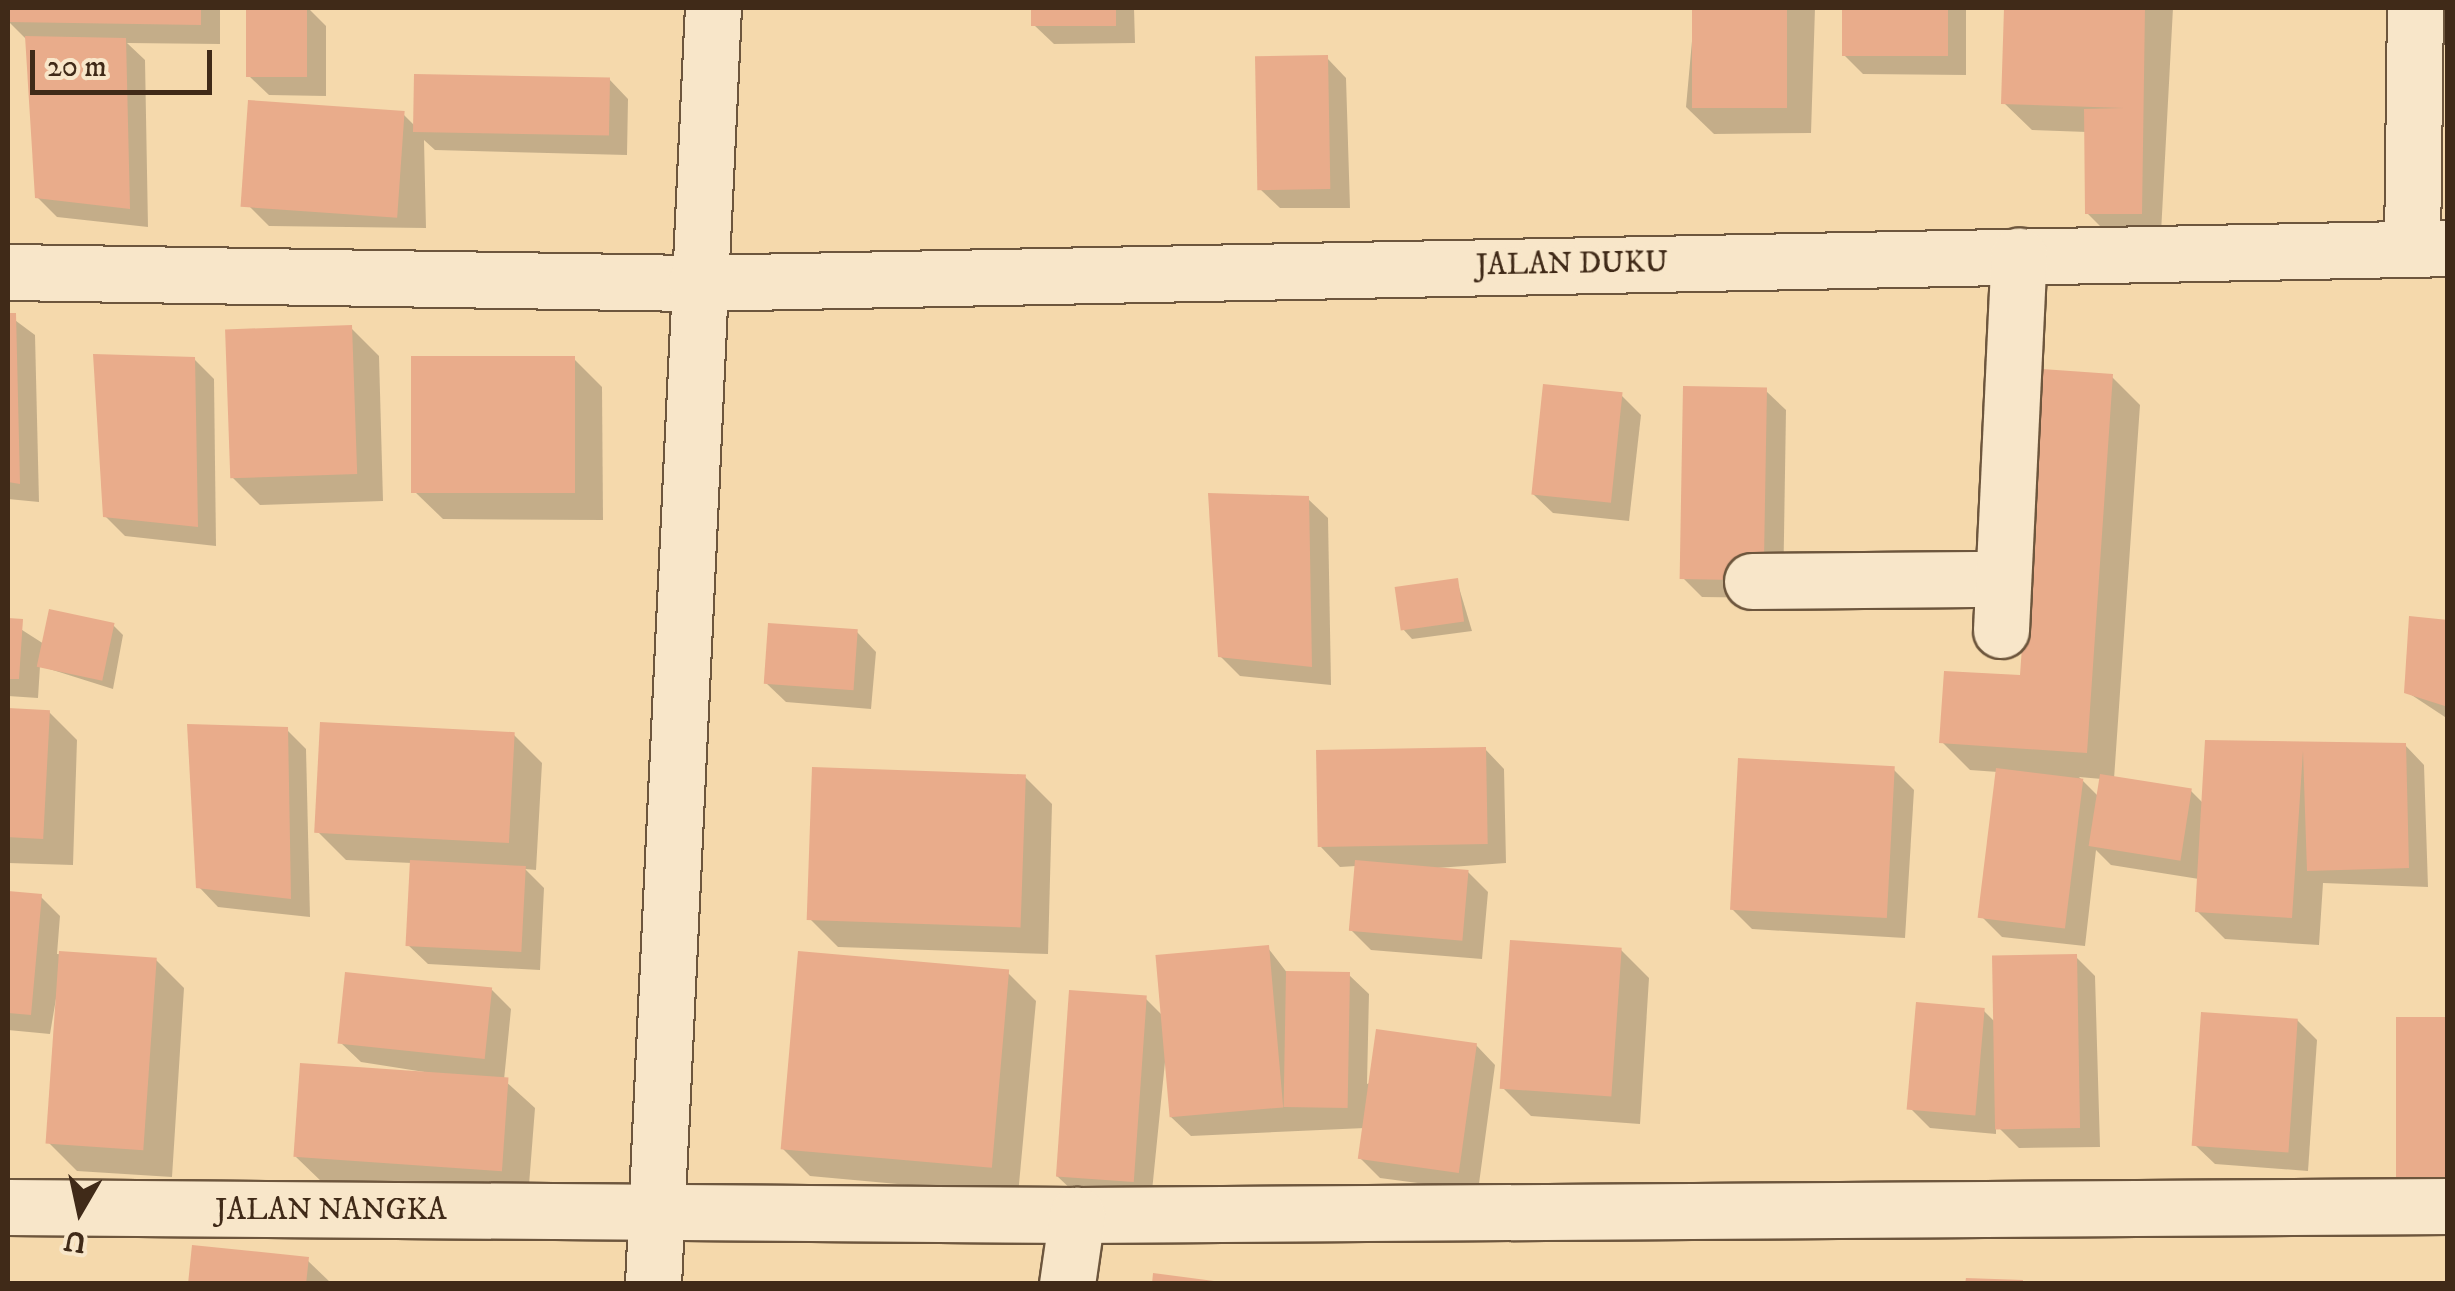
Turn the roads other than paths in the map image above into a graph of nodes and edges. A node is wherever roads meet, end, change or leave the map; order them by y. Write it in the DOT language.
graph roads {
  1 [pos="713,8"];
  2 [pos="2416,8"];
  3 [pos="2430,248"];
  4 [pos="2019,255"];
  5 [pos="8,272"];
  6 [pos="696,283"];
  7 [pos="1752,581"];
  8 [pos="2448,1206"];
  9 [pos="8,1207"];
  10 [pos="655,1214"];
  11 [pos="1077,1215"];
  12 [pos="653,1284"];
  13 [pos="1068,1284"];
  1 -- 6 [label="street"];
  2 -- 3 [label="street"];
  3 -- 4 [label="street, JALAN DUKU"];
  4 -- 6 [label="street, JALAN DUKU"];
  4 -- 7 [label="street"];
  5 -- 6 [label="street, JALAN DUKU"];
  6 -- 10 [label="street"];
  8 -- 11 [label="street, JALAN NANGKA"];
  9 -- 10 [label="street, JALAN NANGKA"];
  10 -- 11 [label="street, JALAN NANGKA"];
  10 -- 12 [label="street"];
  11 -- 13 [label="street"];
}
